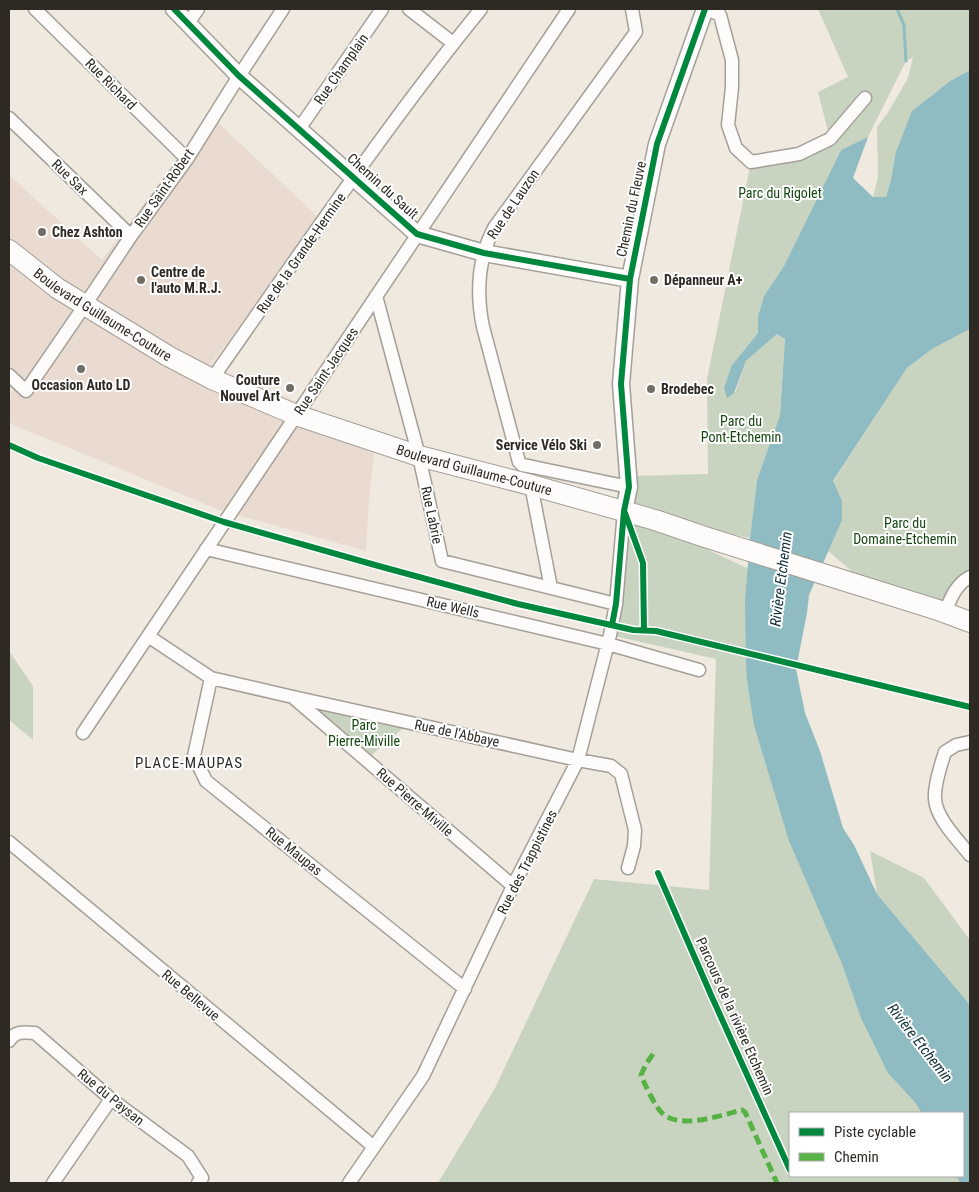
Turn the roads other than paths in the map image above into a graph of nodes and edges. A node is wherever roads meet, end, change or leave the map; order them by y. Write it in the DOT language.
graph roads {
  1 [pos="35,9"];
  2 [pos="174,9"];
  3 [pos="198,9"];
  4 [pos="283,9"];
  5 [pos="382,9"];
  6 [pos="409,9"];
  7 [pos="481,9"];
  8 [pos="569,9"];
  9 [pos="632,9"];
  10 [pos="706,9"];
  11 [pos="423,13"];
  12 [pos="188,23"];
  13 [pos="454,43"];
  14 [pos="239,76"];
  15 [pos="865,98"];
  16 [pos="9,118"];
  17 [pos="299,129"];
  18 [pos="187,159"];
  19 [pos="354,177"];
  20 [pos="417,234"];
  21 [pos="130,236"];
  22 [pos="9,250"];
  23 [pos="484,253"];
  24 [pos="630,279"];
  25 [pos="376,296"];
  26 [pos="85,305"];
  27 [pos="9,375"];
  28 [pos="212,379"];
  29 [pos="296,415"];
  30 [pos="418,456"];
  31 [pos="531,485"];
  32 [pos="629,487"];
  33 [pos="624,511"];
  34 [pos="206,549"];
  35 [pos="970,577"];
  36 [pos="551,588"];
  37 [pos="616,604"];
  38 [pos="944,612"];
  39 [pos="970,622"];
  40 [pos="148,636"];
  41 [pos="608,644"];
  42 [pos="700,670"];
  43 [pos="211,678"];
  44 [pos="293,697"];
  45 [pos="83,733"];
  46 [pos="970,742"];
  47 [pos="578,760"];
  48 [pos="9,842"];
  49 [pos="970,855"];
  50 [pos="628,868"];
  51 [pos="514,886"];
  52 [pos="465,989"];
  53 [pos="9,1040"];
  54 [pos="111,1099"];
  55 [pos="374,1147"];
  56 [pos="53,1183"];
  57 [pos="198,1183"];
  58 [pos="349,1183"];
  1 -- 18 [label="street, Rue Richard"];
  2 -- 12 [label="street, Chemin du Sault"];
  3 -- 12 [label="street"];
  4 -- 14 [label="street, Rue Saint-Robert"];
  5 -- 17 [label="street, Rue Champlain"];
  6 -- 11 [label="street"];
  7 -- 13 [label="street, Rue de la Grande-Hermine"];
  8 -- 20 [label="street, Rue Saint-Jacques"];
  9 -- 23 [label="street, Rue de Lauzon"];
  10 -- 15 [label="street"];
  10 -- 24 [label="street, Chemin du Fleuve"];
  11 -- 13 [label="street"];
  12 -- 14 [label="street, Chemin du Sault"];
  13 -- 19 [label="street, Rue de la Grande-Hermine"];
  14 -- 17 [label="street, Chemin du Sault"];
  14 -- 18 [label="street, Rue Saint-Robert"];
  16 -- 21 [label="street, Rue Sax"];
  17 -- 19 [label="street, Chemin du Sault"];
  18 -- 21 [label="street, Rue Saint-Robert"];
  19 -- 20 [label="street, Chemin du Sault"];
  19 -- 28 [label="street, Rue de la Grande-Hermine"];
  20 -- 23 [label="street, Chemin du Sault"];
  20 -- 25 [label="street, Rue Saint-Jacques"];
  21 -- 26 [label="street, Rue Saint-Robert"];
  22 -- 26 [label="main road, Boulevard Guillaume-Couture"];
  23 -- 24 [label="street, Chemin du Sault"];
  23 -- 32 [label="street, Rue de Lauzon"];
  24 -- 32 [label="street, Chemin du Fleuve"];
  25 -- 29 [label="street, Rue Saint-Jacques"];
  25 -- 30 [label="street, Rue Labrie"];
  26 -- 27 [label="street, Rue Saint-Robert"];
  26 -- 28 [label="main road, Boulevard Guillaume-Couture"];
  28 -- 29 [label="main road, Boulevard Guillaume-Couture"];
  29 -- 30 [label="main road, Boulevard Guillaume-Couture"];
  29 -- 34 [label="street, Rue Saint-Jacques"];
  30 -- 31 [label="main road, Boulevard Guillaume-Couture"];
  30 -- 36 [label="street, Rue Labrie"];
  31 -- 33 [label="main road, Boulevard Guillaume-Couture"];
  31 -- 36 [label="street"];
  32 -- 33 [label="street, Chemin du Fleuve"];
  33 -- 37 [label="street, Rue des Trappistines"];
  33 -- 38 [label="main road, Boulevard Guillaume-Couture"];
  34 -- 40 [label="street, Rue Saint-Jacques"];
  34 -- 41 [label="street, Rue Wells"];
  35 -- 38 [label="street"];
  36 -- 37 [label="street, Rue Labrie"];
  37 -- 41 [label="street, Rue des Trappistines"];
  38 -- 39 [label="main road, Boulevard Guillaume-Couture"];
  40 -- 43 [label="street, Rue de l'Abbaye"];
  40 -- 45 [label="street, Rue Saint-Jacques"];
  41 -- 42 [label="street, Rue Wells"];
  41 -- 47 [label="street, Rue des Trappistines"];
  43 -- 44 [label="street, Rue de l'Abbaye"];
  43 -- 52 [label="street, Rue Maupas"];
  44 -- 47 [label="street, Rue de l'Abbaye"];
  44 -- 51 [label="street, Rue Pierre-Miville"];
  46 -- 49 [label="street"];
  47 -- 50 [label="street, Rue de l'Abbaye"];
  47 -- 51 [label="street, Rue des Trappistines"];
  48 -- 55 [label="street, Rue Bellevue"];
  51 -- 52 [label="street, Rue des Trappistines"];
  52 -- 55 [label="street, Rue des Trappistines"];
  53 -- 54 [label="street, Rue du Paysan"];
  54 -- 56 [label="street"];
  54 -- 57 [label="street, Rue du Paysan"];
  55 -- 58 [label="street, Rue des Trappistines"];
}
